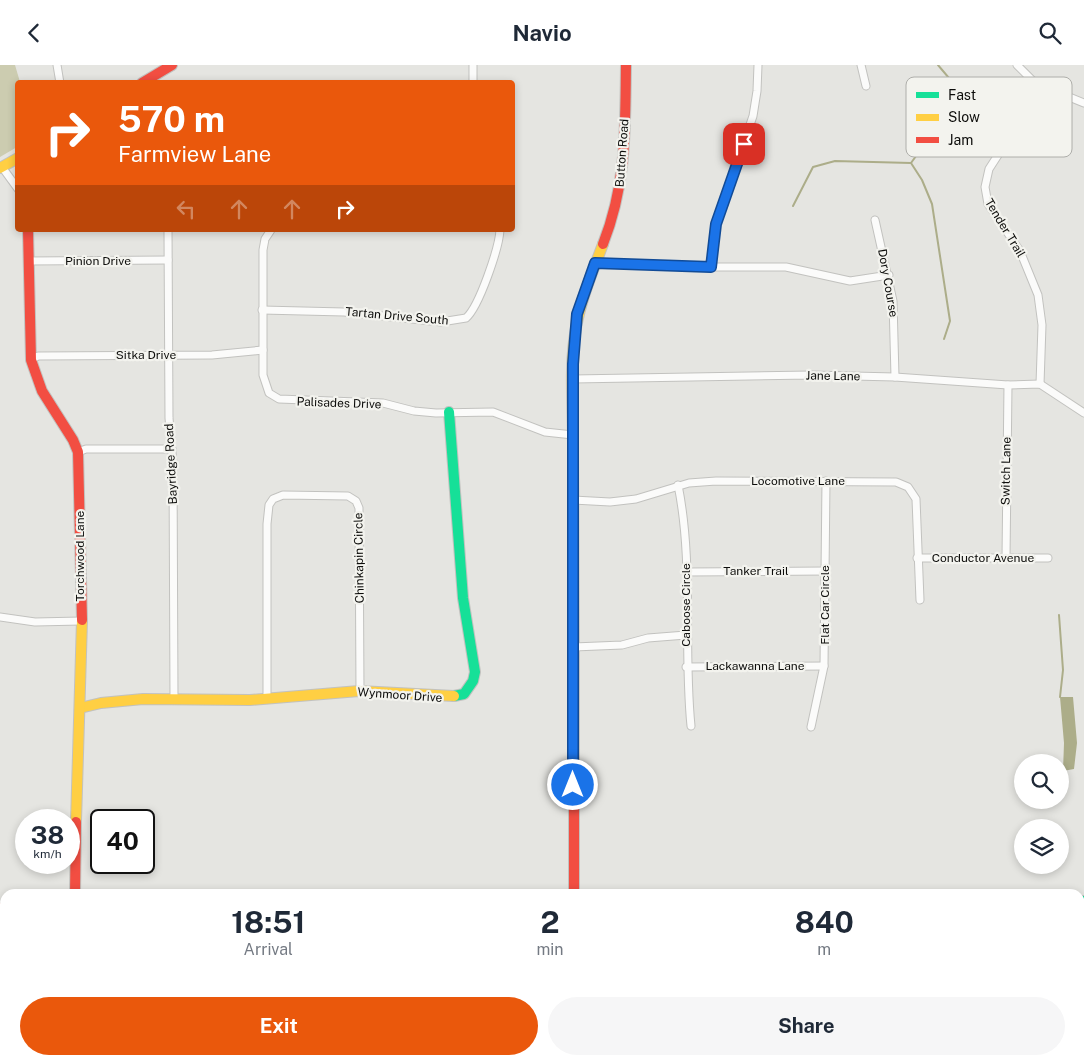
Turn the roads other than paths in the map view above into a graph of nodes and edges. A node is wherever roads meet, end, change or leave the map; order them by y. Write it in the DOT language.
graph roads {
  1 [pos="57,65"];
  2 [pos="172,65"];
  3 [pos="473,65"];
  4 [pos="626,65"];
  5 [pos="758,65"];
  6 [pos="861,65"];
  7 [pos="1016,65"];
  8 [pos="1029,77"];
  9 [pos="60,80"];
  10 [pos="150,80"];
  11 [pos="473,80"];
  12 [pos="866,85"];
  13 [pos="1072,98"];
  14 [pos="1084,103"];
  15 [pos="996,157"];
  16 [pos="15,160"];
  17 [pos="1,168"];
  18 [pos="15,185"];
  19 [pos="875,220"];
  20 [pos="28,232"];
  21 [pos="168,232"];
  22 [pos="269,232"];
  23 [pos="499,232"];
  24 [pos="168,260"];
  25 [pos="29,261"];
  26 [pos="595,263"];
  27 [pos="711,267"];
  28 [pos="889,275"];
  29 [pos="262,310"];
  30 [pos="263,350"];
  31 [pos="168,355"];
  32 [pos="31,360"];
  33 [pos="895,377"];
  34 [pos="573,379"];
  35 [pos="1040,384"];
  36 [pos="1008,385"];
  37 [pos="449,413"];
  38 [pos="1084,413"];
  39 [pos="572,435"];
  40 [pos="172,449"];
  41 [pos="78,452"];
  42 [pos="826,481"];
  43 [pos="678,485"];
  44 [pos="573,500"];
  45 [pos="1048,557"];
  46 [pos="918,558"];
  47 [pos="1006,558"];
  48 [pos="826,571"];
  49 [pos="687,572"];
  50 [pos="920,600"];
  51 [pos="0,617"];
  52 [pos="81,621"];
  53 [pos="686,635"];
  54 [pos="574,647"];
  55 [pos="824,666"];
  56 [pos="686,667"];
  57 [pos="360,691"];
  58 [pos="174,699"];
  59 [pos="266,699"];
  60 [pos="80,708"];
  61 [pos="691,726"];
  62 [pos="811,727"];
  63 [pos="75,889"];
  64 [pos="574,889"];
  1 -- 9 [label="street"];
  2 -- 10 [label="street"];
  3 -- 11 [label="street"];
  4 -- 26 [label="street, Button Road"];
  5 -- 27 [label="street"];
  6 -- 12 [label="street"];
  7 -- 8 [label="street"];
  13 -- 14 [label="street"];
  15 -- 35 [label="street, Tender Trail"];
  16 -- 17 [label="street"];
  17 -- 18 [label="street"];
  19 -- 28 [label="street, Dory Course"];
  20 -- 25 [label="street, Torchwood Lane"];
  21 -- 24 [label="street, Bayridge Road"];
  22 -- 29 [label="street, Palisades Drive"];
  23 -- 29 [label="street, Tartan Drive South"];
  24 -- 25 [label="street, Pinion Drive"];
  24 -- 31 [label="street, Bayridge Road"];
  25 -- 32 [label="street, Torchwood Lane"];
  26 -- 27 [label="street"];
  26 -- 34 [label="street, Button Road"];
  27 -- 28 [label="street"];
  28 -- 33 [label="street, Dory Course"];
  29 -- 30 [label="street, Palisades Drive"];
  30 -- 31 [label="street, Sitka Drive"];
  30 -- 37 [label="street, Palisades Drive"];
  31 -- 32 [label="street, Sitka Drive"];
  31 -- 40 [label="street, Bayridge Road"];
  32 -- 41 [label="street, Torchwood Lane"];
  33 -- 34 [label="street, Jane Lane"];
  33 -- 36 [label="street, Jane Lane"];
  34 -- 39 [label="street, Button Road"];
  35 -- 36 [label="street, Jane Lane"];
  35 -- 38 [label="street"];
  36 -- 47 [label="street, Switch Lane"];
  37 -- 39 [label="street, Palisades Drive"];
  37 -- 57 [label="street, Wynmoor Drive"];
  39 -- 44 [label="street, Button Road"];
  40 -- 41 [label="street"];
  40 -- 58 [label="street, Bayridge Road"];
  41 -- 52 [label="street, Torchwood Lane"];
  42 -- 43 [label="street, Locomotive Lane"];
  42 -- 46 [label="street, Locomotive Lane"];
  42 -- 48 [label="street, Flat Car Circle"];
  43 -- 44 [label="street, Locomotive Lane"];
  43 -- 49 [label="street, Caboose Circle"];
  44 -- 54 [label="street, Button Road"];
  45 -- 47 [label="street, Conductor Avenue"];
  46 -- 47 [label="street, Conductor Avenue"];
  46 -- 50 [label="street, Locomotive Lane"];
  48 -- 49 [label="street, Tanker Trail"];
  48 -- 55 [label="street, Flat Car Circle"];
  49 -- 53 [label="street, Caboose Circle"];
  51 -- 52 [label="street"];
  52 -- 60 [label="street, Torchwood Lane"];
  53 -- 54 [label="street"];
  53 -- 56 [label="street, Caboose Circle"];
  54 -- 64 [label="street, Button Road"];
  55 -- 56 [label="street, Lackawanna Lane"];
  55 -- 62 [label="street, Flat Car Circle"];
  56 -- 61 [label="street, Caboose Circle"];
  57 -- 59 [label="street, Wynmoor Drive"];
  57 -- 59 [label="street, Chinkapin Circle"];
  58 -- 59 [label="street, Wynmoor Drive"];
  58 -- 60 [label="street, Wynmoor Drive"];
  60 -- 63 [label="street, Torchwood Lane"];
}
